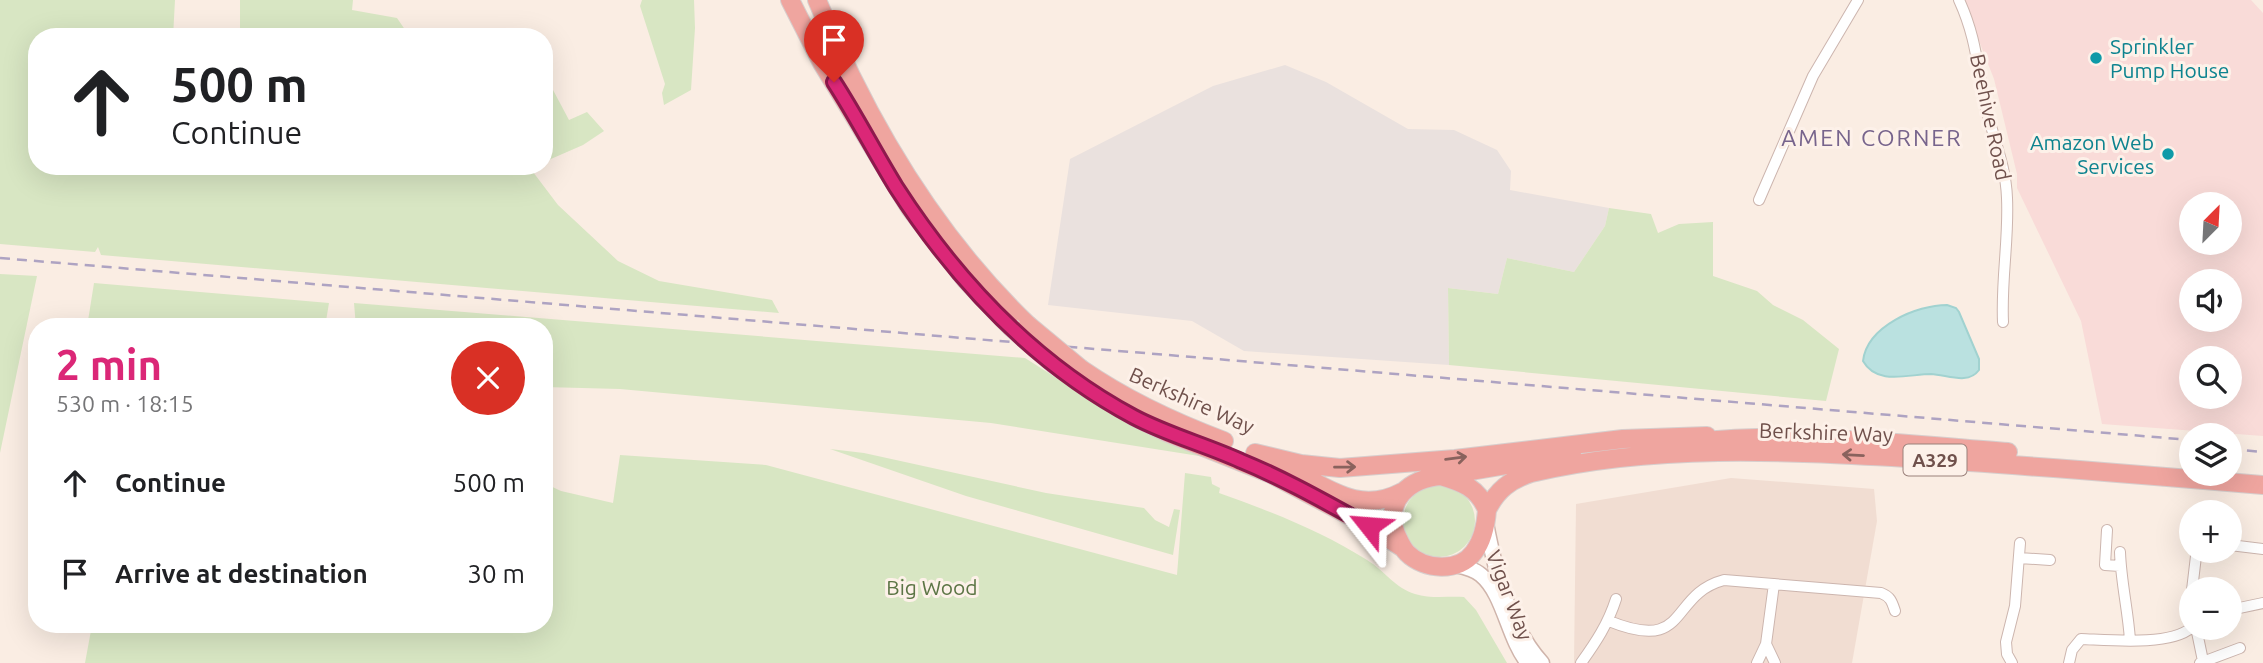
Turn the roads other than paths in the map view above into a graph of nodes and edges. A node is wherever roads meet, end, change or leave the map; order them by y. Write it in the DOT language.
graph roads {
  1 [pos="790,0"];
  2 [pos="803,0"];
  3 [pos="817,0"];
  4 [pos="828,0"];
  5 [pos="1858,0"];
  6 [pos="1959,0"];
  7 [pos="851,78"];
  8 [pos="858,120"];
  9 [pos="1759,201"];
  10 [pos="2003,322"];
  11 [pos="1019,326"];
  12 [pos="1734,438"];
  13 [pos="1255,453"];
  14 [pos="2179,466"];
  15 [pos="2242,472"];
  16 [pos="2263,473"];
  17 [pos="1441,476"];
  18 [pos="2263,485"];
  19 [pos="1402,492"];
  20 [pos="1486,516"];
  21 [pos="2107,530"];
  22 [pos="2020,543"];
  23 [pos="2242,546"];
  24 [pos="1403,548"];
  25 [pos="2263,549"];
  26 [pos="2120,552"];
  27 [pos="2019,558"];
  28 [pos="2050,560"];
  29 [pos="1455,565"];
  30 [pos="2120,566"];
  31 [pos="1774,584"];
  32 [pos="1616,599"];
  33 [pos="2263,603"];
  34 [pos="2242,607"];
  35 [pos="1895,611"];
  36 [pos="1609,621"];
  37 [pos="2179,635"];
  38 [pos="2130,640"];
  39 [pos="2198,640"];
  40 [pos="1766,644"];
  41 [pos="2240,648"];
  42 [pos="1590,658"];
  43 [pos="2202,662"];
  44 [pos="1528,663"];
  45 [pos="1542,663"];
  46 [pos="1581,663"];
  47 [pos="1757,663"];
  48 [pos="1775,663"];
  49 [pos="2012,663"];
  50 [pos="2069,663"];
  1 -- 8 [label="highway, A329"];
  2 -- 8 [label="highway"];
  3 -- 7 [label="highway"];
  4 -- 7 [label="highway, A329"];
  5 -- 9 [label="street"];
  6 -- 10 [label="street, Beehive Road"];
  7 -- 11 [label="highway, Berkshire Way / A329"];
  8 -- 11 [label="highway, Berkshire Way / A329"];
  11 -- 13 [label="highway, Berkshire Way / A329, bridge"];
  11 -- 24 [label="highway, Berkshire Way / A329, bridge"];
  13 -- 12 [label="highway, A329, one-way"];
  12 -- 14 [label="highway, Berkshire Way / A329"];
  12 -- 17 [label="highway, Berkshire Way / A329"];
  13 -- 19 [label="highway, Berkshire Way / A329"];
  15 -- 16 [label="highway"];
  17 -- 19 [label="highway, A329"];
  17 -- 20 [label="highway"];
  18 -- 20 [label="highway, Berkshire Way / A329, one-way"];
  19 -- 24 [label="highway"];
  20 -- 29 [label="highway, A329"];
  20 -- 45 [label="street, Vigar Way"];
  21 -- 30 [label="street"];
  22 -- 27 [label="street"];
  23 -- 25 [label="street"];
  24 -- 29 [label="highway, A329"];
  26 -- 30 [label="street"];
  27 -- 28 [label="street"];
  27 -- 49 [label="street"];
  29 -- 44 [label="street, Vigar Way"];
  30 -- 38 [label="street"];
  31 -- 35 [label="street"];
  31 -- 36 [label="street"];
  31 -- 40 [label="street"];
  32 -- 36 [label="street"];
  33 -- 34 [label="street"];
  36 -- 42 [label="street"];
  37 -- 38 [label="street"];
  38 -- 50 [label="street"];
  39 -- 43 [label="street"];
  40 -- 47 [label="street"];
  40 -- 48 [label="street"];
  41 -- 43 [label="street"];
  42 -- 46 [label="street"];
}
